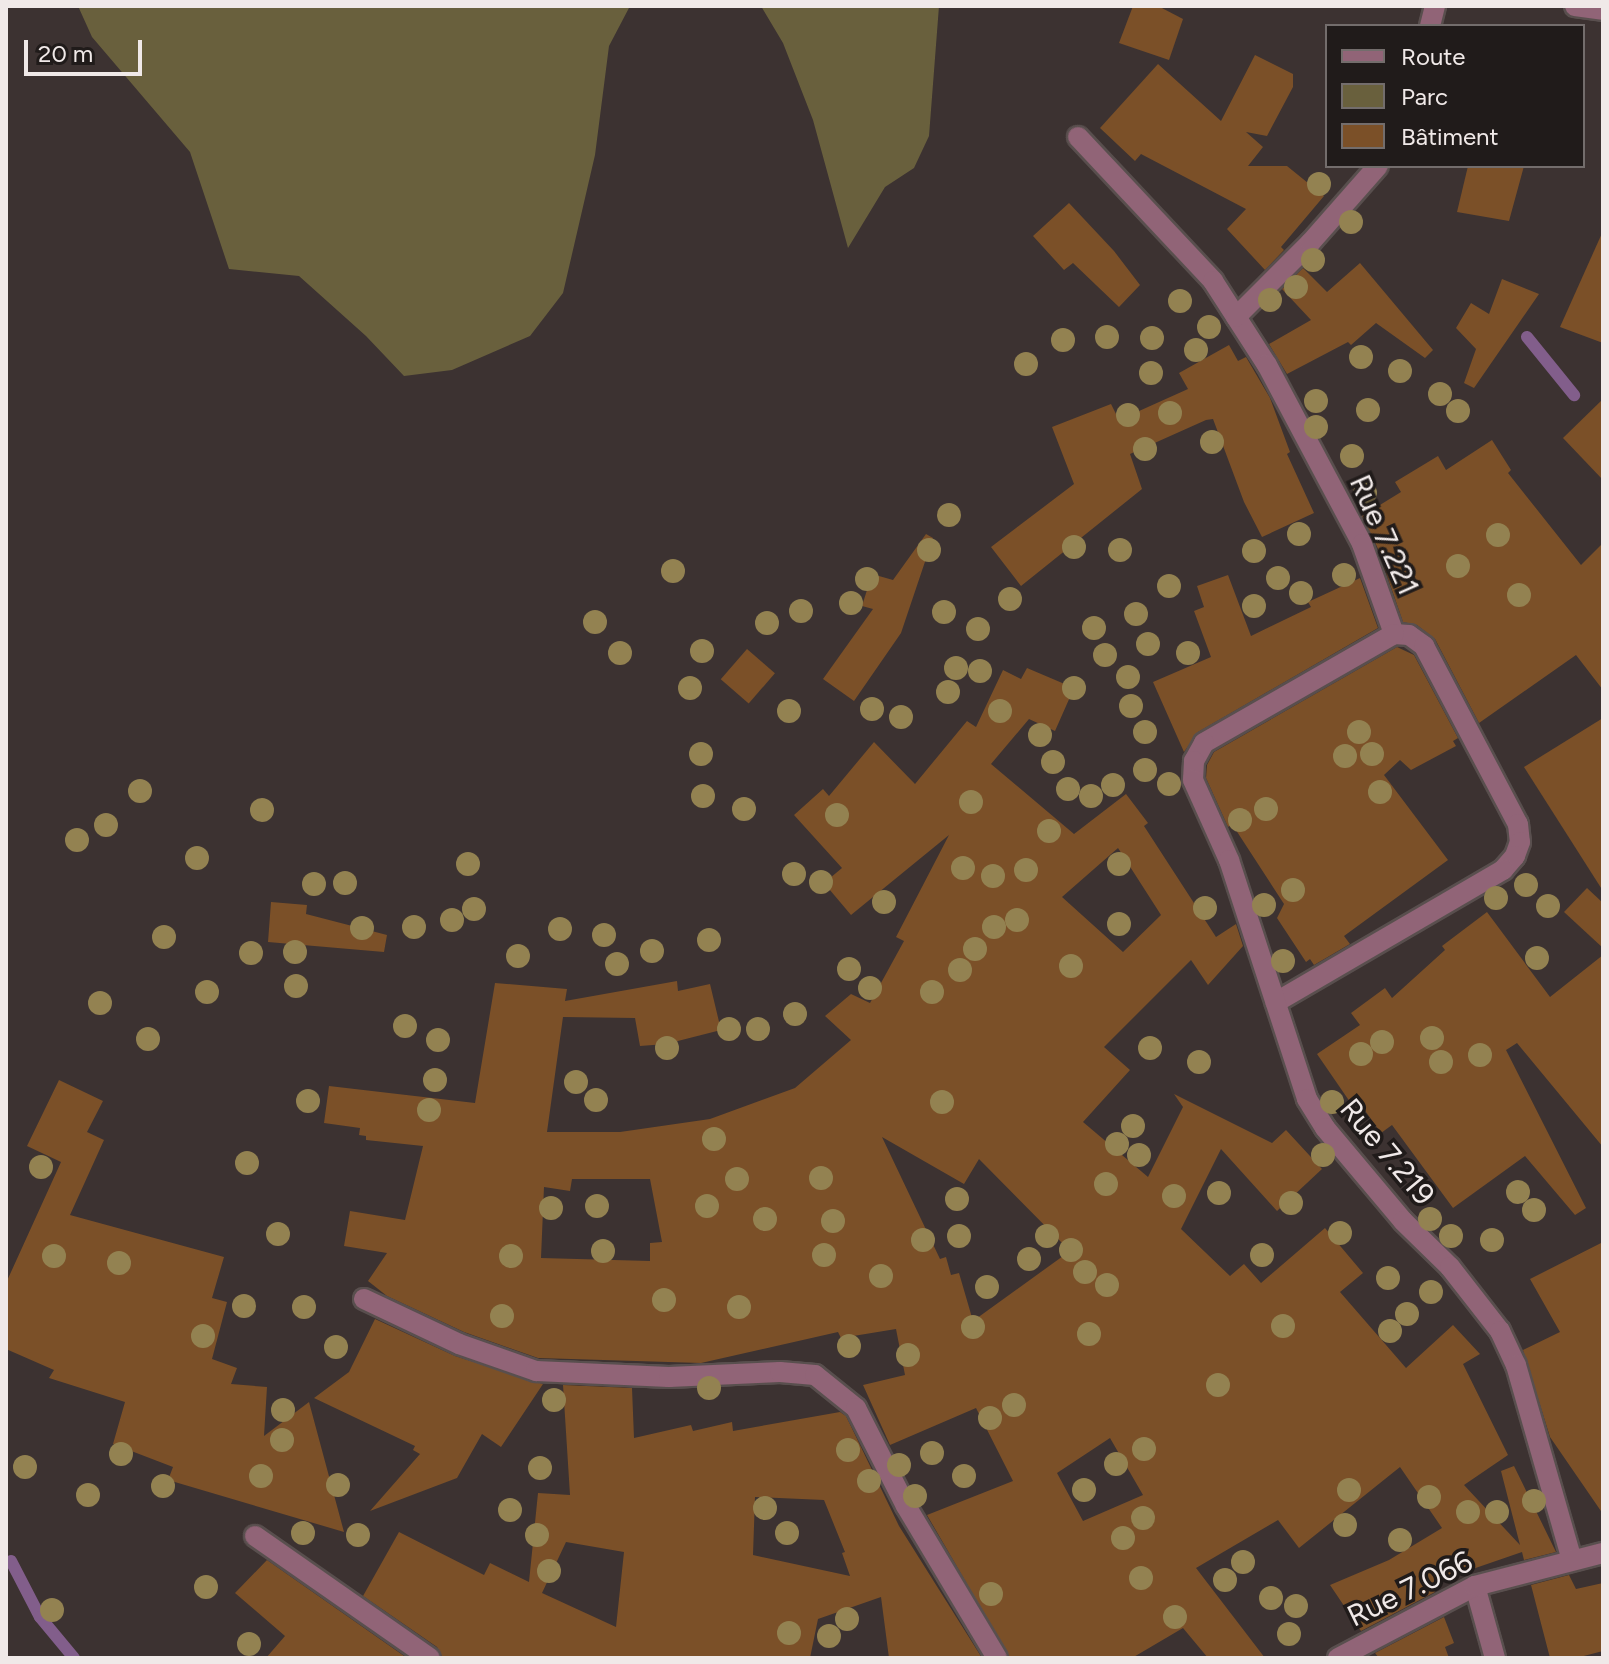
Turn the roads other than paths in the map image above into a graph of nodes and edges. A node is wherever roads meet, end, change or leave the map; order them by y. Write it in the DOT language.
graph roads {
  1 [pos="1575,6"];
  2 [pos="1603,10"];
  3 [pos="1078,137"];
  4 [pos="1376,168"];
  5 [pos="1236,317"];
  6 [pos="1394,634"];
  7 [pos="1276,1002"];
  8 [pos="364,1299"];
  9 [pos="255,1536"];
  10 [pos="1603,1553"];
  11 [pos="1572,1560"];
  12 [pos="1475,1586"];
  13 [pos="430,1658"];
  14 [pos="997,1658"];
  15 [pos="1338,1658"];
  16 [pos="1495,1658"];
  1 -- 2 [label="street"];
  3 -- 5 [label="street, Rue 7.221"];
  4 -- 5 [label="street"];
  5 -- 6 [label="street, Rue 7.221"];
  6 -- 7 [label="street, Rue 7.219"];
  6 -- 7 [label="street, Rue 7.221"];
  7 -- 11 [label="street, Rue 7.219"];
  8 -- 14 [label="street"];
  9 -- 13 [label="street"];
  10 -- 11 [label="street, Rue 7.066"];
  11 -- 12 [label="street, Rue 7.066"];
  12 -- 15 [label="street, Rue 7.066"];
  12 -- 16 [label="street"];
}
